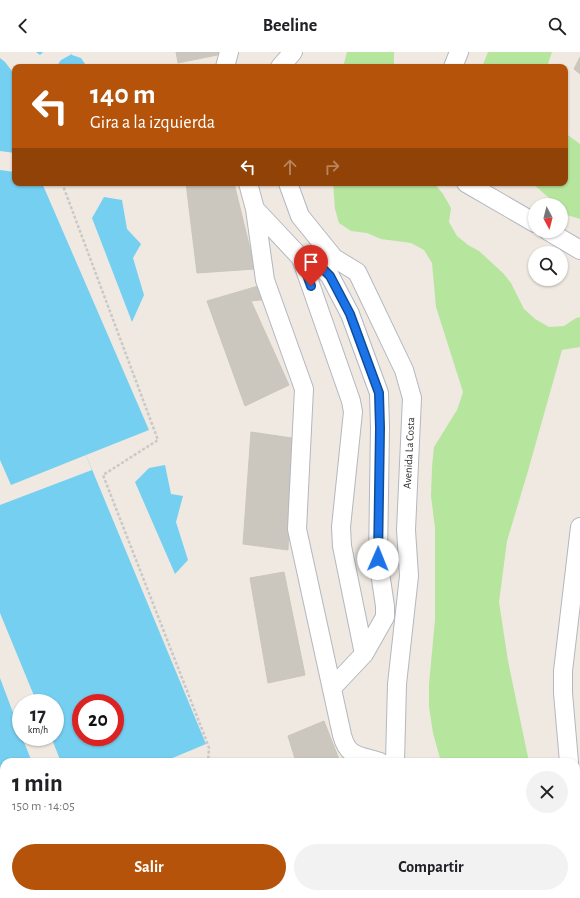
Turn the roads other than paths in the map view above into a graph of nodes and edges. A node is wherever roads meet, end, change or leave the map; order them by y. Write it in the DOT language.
graph roads {
  1 [pos="229,52"];
  2 [pos="292,52"];
  3 [pos="459,52"];
  4 [pos="226,64"];
  5 [pos="282,64"];
  6 [pos="454,64"];
  7 [pos="249,186"];
  8 [pos="289,186"];
  9 [pos="471,186"];
  10 [pos="255,209"];
  11 [pos="528,220"];
  12 [pos="560,238"];
  13 [pos="580,250"];
  14 [pos="301,258"];
  15 [pos="580,527"];
  16 [pos="364,654"];
  17 [pos="332,688"];
  18 [pos="368,758"];
  19 [pos="395,758"];
  20 [pos="569,758"];
  1 -- 4 [label="street"];
  2 -- 5 [label="street"];
  3 -- 6 [label="street"];
  7 -- 10 [label="street"];
  8 -- 19 [label="street, Avenida La Costa"];
  9 -- 11 [label="street"];
  10 -- 14 [label="street"];
  10 -- 17 [label="street"];
  12 -- 13 [label="street"];
  14 -- 16 [label="street"];
  14 -- 16 [label="street"];
  15 -- 20 [label="street"];
  16 -- 17 [label="street"];
  17 -- 18 [label="street"];
}
